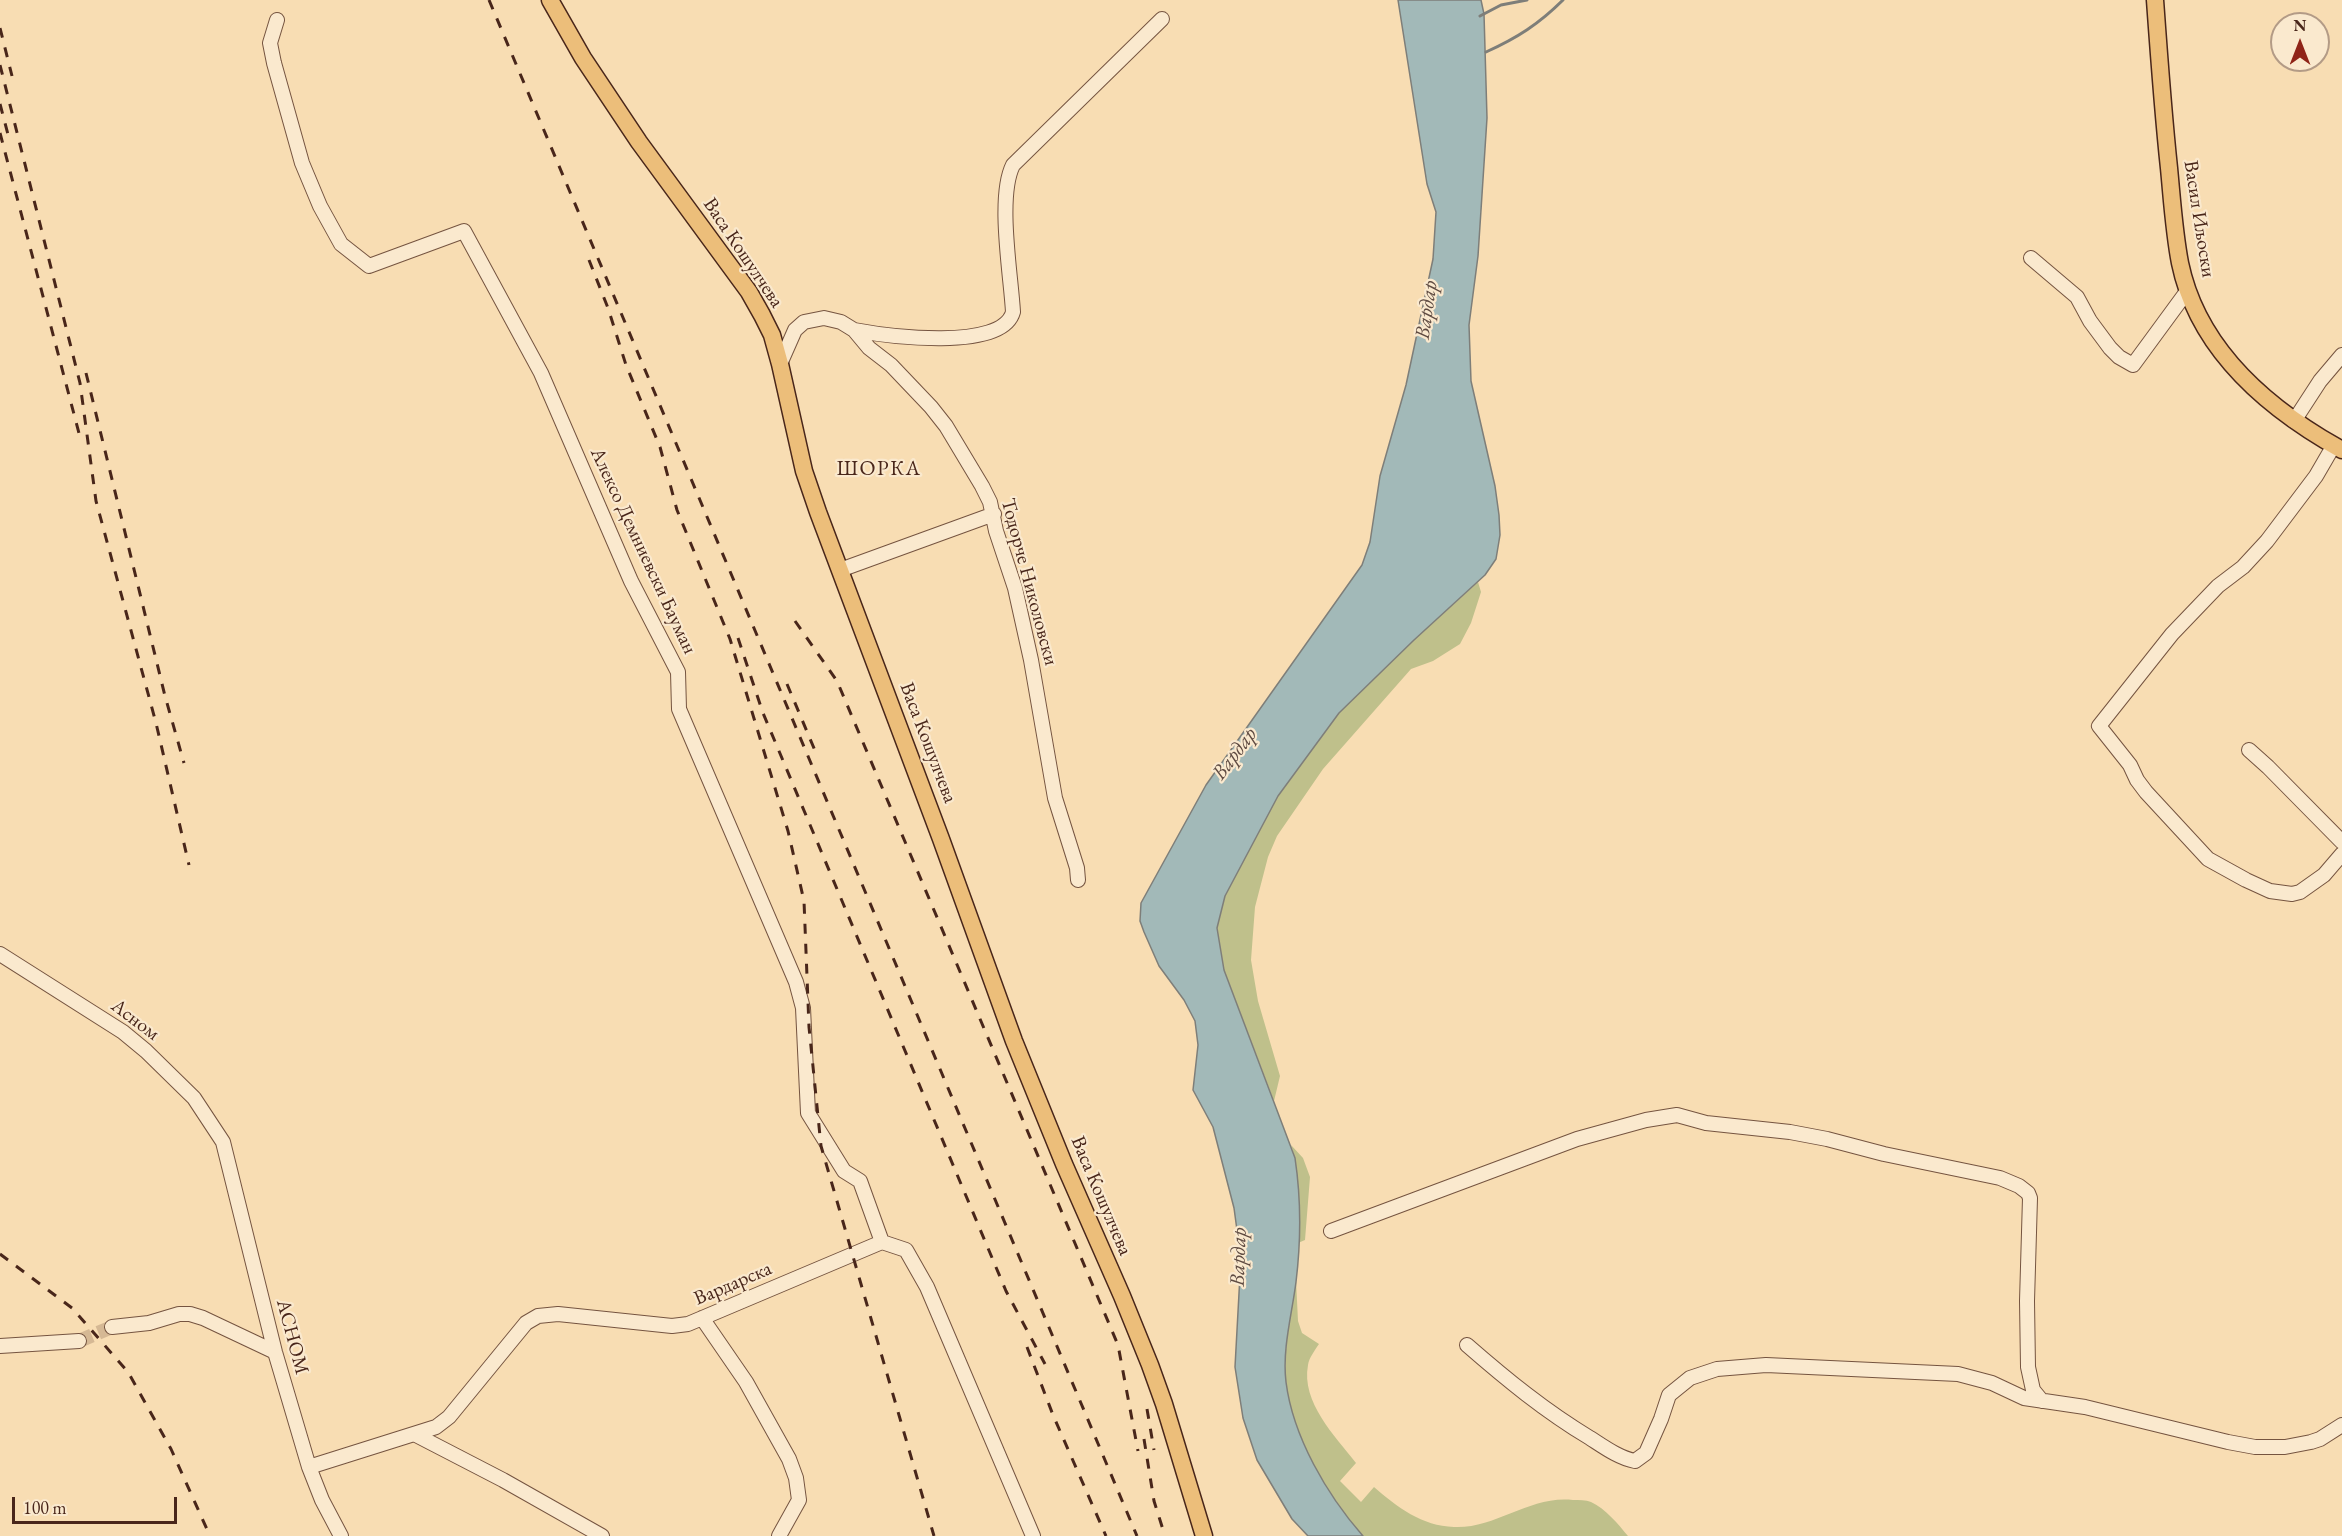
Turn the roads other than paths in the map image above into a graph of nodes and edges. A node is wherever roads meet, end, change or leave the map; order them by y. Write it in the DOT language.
graph roads {
  1 [pos="550,0"];
  2 [pos="2155,0"];
  3 [pos="1162,19"];
  4 [pos="278,20"];
  5 [pos="2031,258"];
  6 [pos="2188,290"];
  7 [pos="854,330"];
  8 [pos="2342,355"];
  9 [pos="780,364"];
  10 [pos="2294,421"];
  11 [pos="2338,447"];
  12 [pos="994,514"];
  13 [pos="840,570"];
  14 [pos="2248,750"];
  15 [pos="2342,842"];
  16 [pos="2342,854"];
  17 [pos="1078,880"];
  18 [pos="0,954"];
  19 [pos="223,1142"];
  20 [pos="1331,1231"];
  21 [pos="882,1242"];
  22 [pos="702,1318"];
  23 [pos="112,1327"];
  24 [pos="79,1341"];
  25 [pos="1467,1345"];
  26 [pos="0,1346"];
  27 [pos="275,1352"];
  28 [pos="2042,1401"];
  29 [pos="2342,1425"];
  30 [pos="416,1435"];
  31 [pos="309,1467"];
  32 [pos="340,1536"];
  33 [pos="602,1536"];
  34 [pos="779,1536"];
  35 [pos="1033,1536"];
  36 [pos="1204,1536"];
  1 -- 9 [label="main road, Васа Кошулчева"];
  2 -- 6 [label="main road, Васил Иљоски"];
  3 -- 7 [label="street"];
  4 -- 21 [label="street, Алексо Демниевски Бауман"];
  5 -- 6 [label="street"];
  6 -- 10 [label="main road, Васил Иљоски"];
  7 -- 9 [label="street, Тодорче Николовски"];
  7 -- 12 [label="street, Тодорче Николовски"];
  8 -- 10 [label="street"];
  9 -- 13 [label="main road, Васа Кошулчева"];
  10 -- 11 [label="main road, Васил Иљоски"];
  11 -- 16 [label="street"];
  12 -- 13 [label="street"];
  12 -- 17 [label="street, Тодорче Николовски"];
  13 -- 36 [label="main road, Васа Кошулчева"];
  14 -- 15 [label="street"];
  18 -- 19 [label="street, Асном"];
  19 -- 27 [label="street, АСНОМ"];
  20 -- 28 [label="street"];
  21 -- 22 [label="street, Вардарска"];
  21 -- 35 [label="street"];
  22 -- 30 [label="street, Вардарска"];
  22 -- 34 [label="street"];
  23 -- 27 [label="street"];
  24 -- 26 [label="street"];
  25 -- 28 [label="street"];
  27 -- 31 [label="street, АСНОМ"];
  28 -- 29 [label="street"];
  30 -- 31 [label="street, Вардарска"];
  30 -- 33 [label="street"];
  31 -- 32 [label="street, АСНОМ"];
}
